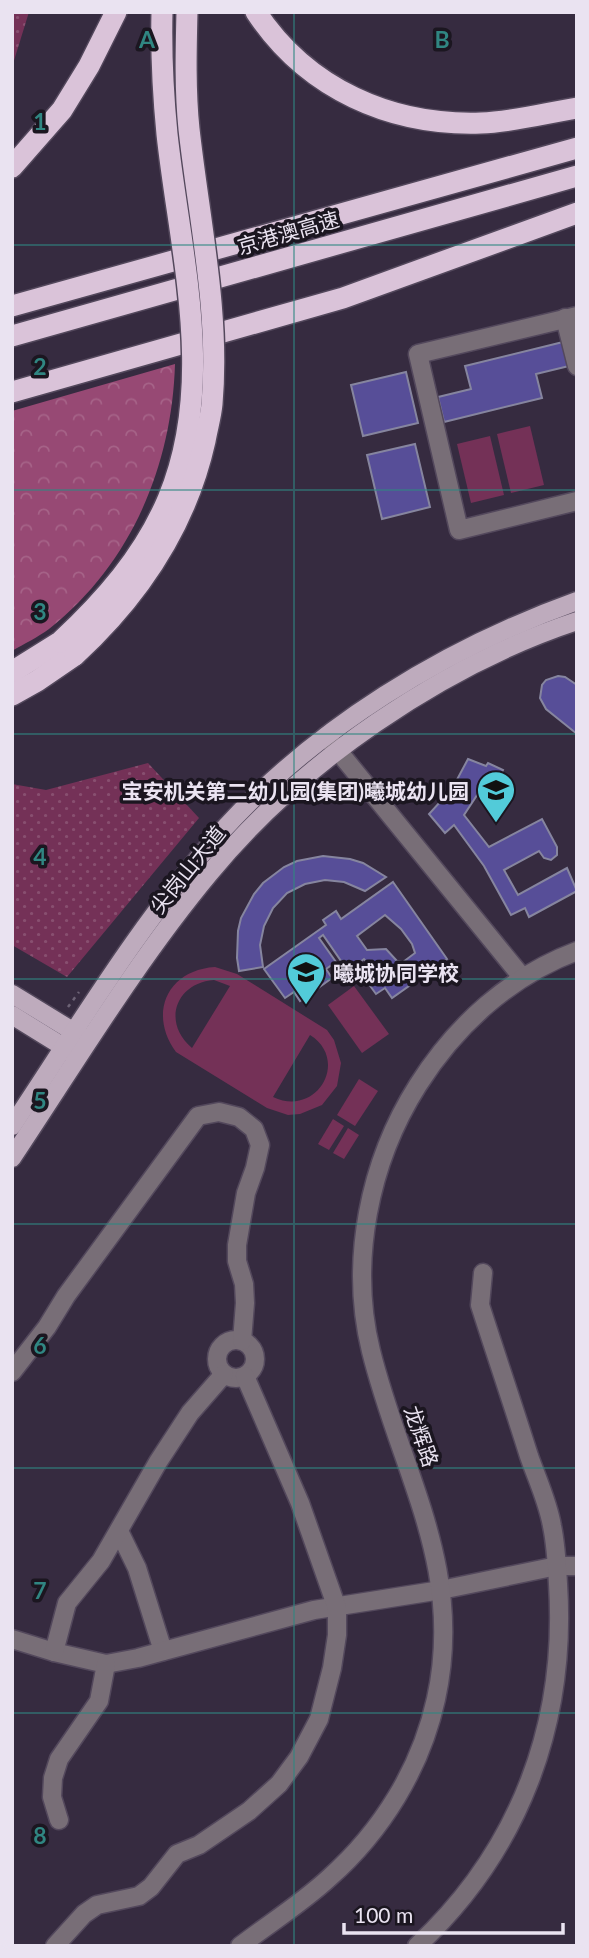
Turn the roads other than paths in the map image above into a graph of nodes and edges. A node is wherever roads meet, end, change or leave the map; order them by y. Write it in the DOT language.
graph roads {
  1 [pos="116,12"];
  2 [pos="162,12"];
  3 [pos="187,12"];
  4 [pos="256,12"];
  5 [pos="577,108"];
  6 [pos="577,148"];
  7 [pos="12,167"];
  8 [pos="577,176"];
  9 [pos="577,214"];
  10 [pos="12,306"];
  11 [pos="571,317"];
  12 [pos="12,336"];
  13 [pos="577,366"];
  14 [pos="12,392"];
  15 [pos="577,501"];
  16 [pos="577,601"];
  17 [pos="577,621"];
  18 [pos="68,649"];
  19 [pos="12,672"];
  20 [pos="12,695"];
  21 [pos="327,736"];
  22 [pos="338,751"];
  23 [pos="577,951"];
  24 [pos="522,977"];
  25 [pos="12,994"];
  26 [pos="12,1015"];
  27 [pos="77,1044"];
  28 [pos="12,1125"];
  29 [pos="12,1158"];
  30 [pos="483,1273"];
  31 [pos="242,1341"];
  32 [pos="12,1372"];
  33 [pos="224,1374"];
  34 [pos="245,1376"];
  35 [pos="119,1531"];
  36 [pos="557,1566"];
  37 [pos="577,1566"];
  38 [pos="441,1590"];
  39 [pos="337,1608"];
  40 [pos="12,1639"];
  41 [pos="163,1651"];
  42 [pos="54,1653"];
  43 [pos="106,1664"];
  44 [pos="59,1820"];
  45 [pos="55,1946"];
  46 [pos="240,1946"];
  47 [pos="417,1946"];
  1 -- 7 [label="highway"];
  2 -- 18 [label="highway, bridge"];
  3 -- 18 [label="highway, bridge"];
  4 -- 5 [label="highway"];
  6 -- 10 [label="highway, 京港澳高速"];
  8 -- 12 [label="highway, 京港澳高速"];
  9 -- 14 [label="highway"];
  11 -- 13 [label="street"];
  11 -- 15 [label="street"];
  16 -- 21 [label="main road, 尖岗山大道"];
  17 -- 22 [label="main road, 尖岗山大道"];
  18 -- 19 [label="highway"];
  18 -- 20 [label="highway"];
  21 -- 22 [label="street"];
  21 -- 27 [label="main road, 尖岗山大道"];
  22 -- 24 [label="street"];
  22 -- 27 [label="main road, 尖岗山大道"];
  23 -- 24 [label="street, 龙辉路"];
  24 -- 38 [label="street, 龙辉路"];
  25 -- 27 [label="main road"];
  26 -- 27 [label="main road"];
  27 -- 28 [label="main road, 尖岗山大道"];
  27 -- 29 [label="main road, 尖岗山大道"];
  30 -- 36 [label="street"];
  31 -- 32 [label="street"];
  31 -- 33 [label="street"];
  31 -- 34 [label="street"];
  33 -- 34 [label="street"];
  33 -- 35 [label="street"];
  34 -- 39 [label="street"];
  35 -- 41 [label="street"];
  35 -- 42 [label="street"];
  36 -- 37 [label="street"];
  36 -- 38 [label="street"];
  36 -- 47 [label="street"];
  38 -- 39 [label="street"];
  38 -- 46 [label="street, 龙辉路"];
  39 -- 41 [label="street"];
  39 -- 45 [label="street"];
  40 -- 42 [label="street"];
  41 -- 43 [label="street"];
  42 -- 43 [label="street"];
  43 -- 44 [label="street"];
}
